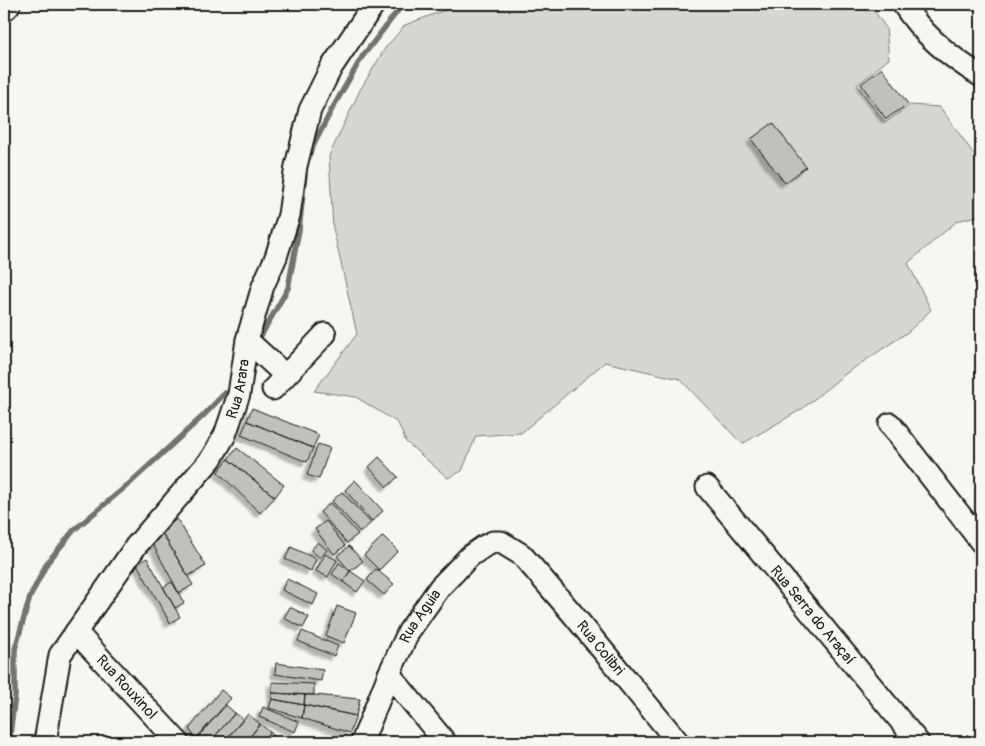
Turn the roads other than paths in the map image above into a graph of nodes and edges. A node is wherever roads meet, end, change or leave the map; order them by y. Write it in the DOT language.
graph roads {
  1 [pos="374,4"];
  2 [pos="903,4"];
  3 [pos="981,76"];
  4 [pos="325,334"];
  5 [pos="247,340"];
  6 [pos="890,424"];
  7 [pos="707,487"];
  8 [pos="981,542"];
  9 [pos="522,555"];
  10 [pos="76,632"];
  11 [pos="388,674"];
  12 [pos="45,742"];
  13 [pos="178,742"];
  14 [pos="362,742"];
  15 [pos="444,742"];
  16 [pos="678,742"];
  17 [pos="918,742"];
  1 -- 5 [label="street, Rua Arara"];
  2 -- 3 [label="street"];
  4 -- 5 [label="street"];
  5 -- 10 [label="street, Rua Arara"];
  6 -- 8 [label="street"];
  7 -- 17 [label="street, Rua Serra do Araçaí"];
  9 -- 11 [label="street, Rua Águia"];
  9 -- 16 [label="street, Rua Colibri"];
  10 -- 12 [label="street, Rua Arara"];
  10 -- 13 [label="street, Rua Rouxinol"];
  11 -- 14 [label="street, Rua Águia"];
  11 -- 15 [label="street"];
}
